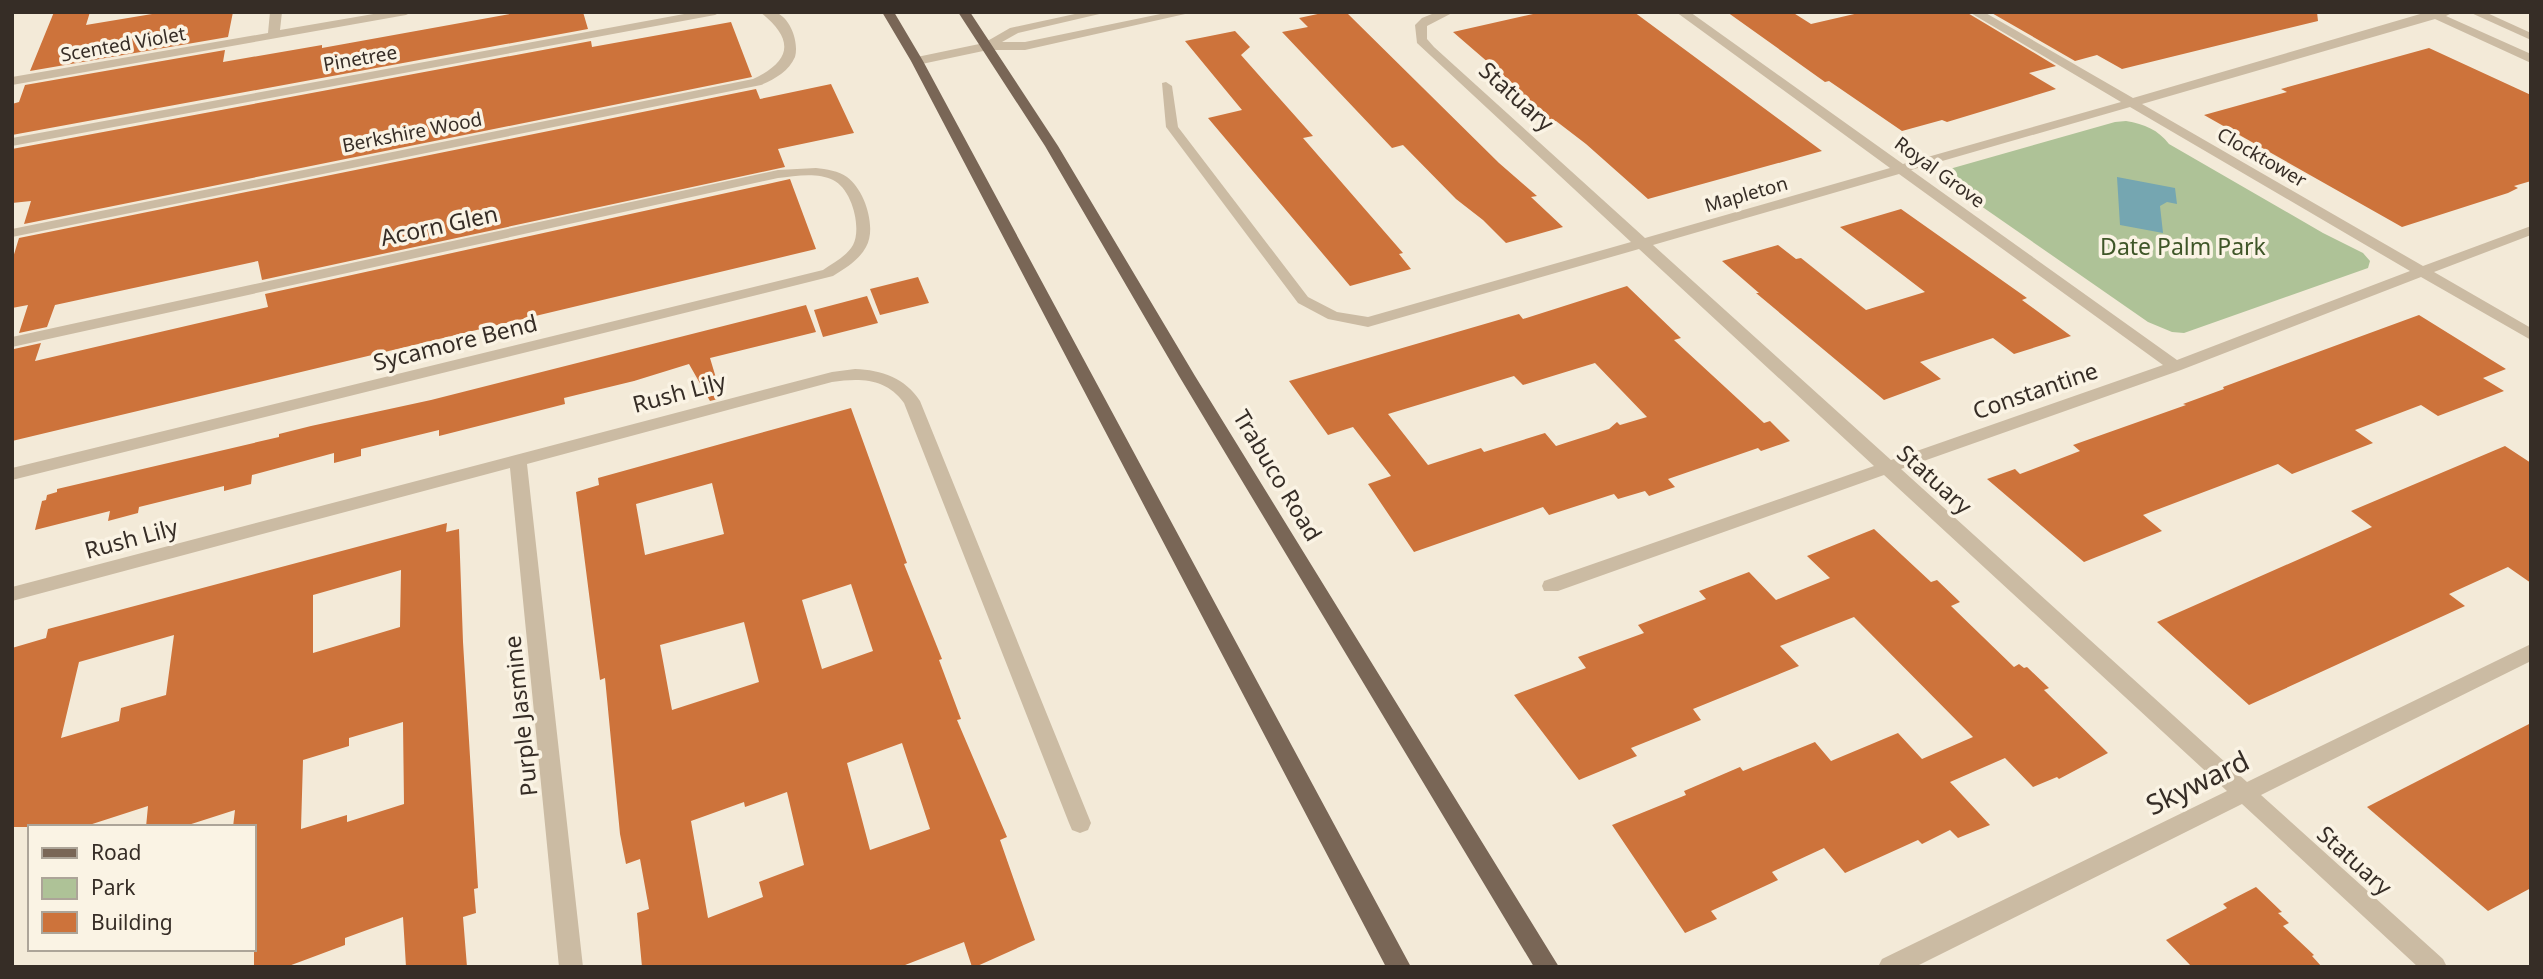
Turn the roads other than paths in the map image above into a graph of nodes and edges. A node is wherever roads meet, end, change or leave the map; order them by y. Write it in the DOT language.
graph roads {
  1 [pos="276,12"];
  2 [pos="406,12"];
  3 [pos="715,12"];
  4 [pos="766,12"];
  5 [pos="888,12"];
  6 [pos="964,12"];
  7 [pos="1102,12"];
  8 [pos="1188,12"];
  9 [pos="1448,12"];
  10 [pos="1682,12"];
  11 [pos="1975,12"];
  12 [pos="2475,12"];
  13 [pos="2437,13"];
  14 [pos="274,35"];
  15 [pos="2531,37"];
  16 [pos="988,46"];
  17 [pos="2531,59"];
  18 [pos="917,61"];
  19 [pos="12,81"];
  20 [pos="1166,86"];
  21 [pos="2132,104"];
  22 [pos="12,142"];
  23 [pos="1904,169"];
  24 [pos="859,208"];
  25 [pos="2531,230"];
  26 [pos="12,233"];
  27 [pos="1643,243"];
  28 [pos="2421,271"];
  29 [pos="2531,335"];
  30 [pos="12,342"];
  31 [pos="2175,366"];
  32 [pos="518,460"];
  33 [pos="1884,466"];
  34 [pos="12,474"];
  35 [pos="1551,586"];
  36 [pos="12,594"];
  37 [pos="2531,652"];
  38 [pos="2243,792"];
  39 [pos="1080,823"];
  40 [pos="571,967"];
  41 [pos="1399,967"];
  42 [pos="1547,967"];
  43 [pos="1890,967"];
  44 [pos="2435,967"];
  1 -- 14 [label="street"];
  2 -- 14 [label="street, Scented Violet"];
  3 -- 22 [label="street, Pinetree"];
  4 -- 26 [label="street, Berkshire Wood"];
  5 -- 18 [label="main road"];
  6 -- 16 [label="main road, Trabuco Road"];
  7 -- 16 [label="street"];
  8 -- 16 [label="street"];
  9 -- 27 [label="street, Statuary"];
  10 -- 23 [label="street, Royal Grove"];
  11 -- 21 [label="street, Clocktower"];
  12 -- 15 [label="street"];
  13 -- 17 [label="street"];
  13 -- 21 [label="street, Mapleton"];
  14 -- 19 [label="street, Scented Violet"];
  16 -- 18 [label="street"];
  16 -- 42 [label="main road, Trabuco Road"];
  18 -- 41 [label="main road"];
  20 -- 27 [label="street, Mapleton"];
  21 -- 23 [label="street, Mapleton"];
  21 -- 28 [label="street, Clocktower"];
  23 -- 27 [label="street, Mapleton"];
  23 -- 31 [label="street, Royal Grove"];
  24 -- 30 [label="street, Acorn Glen"];
  24 -- 34 [label="street, Sycamore Bend"];
  25 -- 28 [label="street, Constantine"];
  27 -- 33 [label="street, Statuary"];
  28 -- 29 [label="street, Clocktower"];
  28 -- 31 [label="street, Constantine"];
  31 -- 33 [label="street, Constantine"];
  32 -- 36 [label="street, Rush Lily"];
  32 -- 39 [label="street, Rush Lily"];
  32 -- 40 [label="street, Purple Jasmine"];
  33 -- 35 [label="street, Constantine"];
  33 -- 38 [label="street, Statuary"];
  37 -- 38 [label="street, Skyward"];
  38 -- 43 [label="street, Skyward"];
  38 -- 44 [label="street, Statuary"];
}
